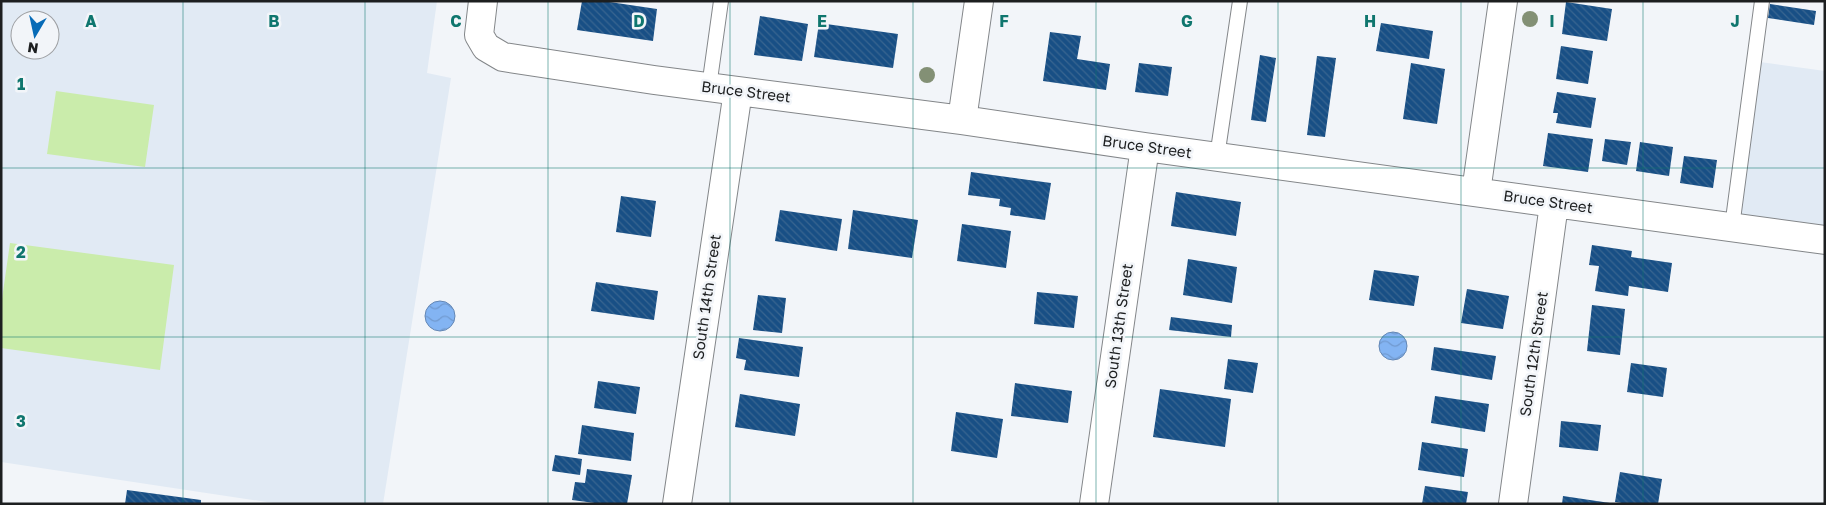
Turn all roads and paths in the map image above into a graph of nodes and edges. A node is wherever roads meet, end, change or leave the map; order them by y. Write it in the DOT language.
graph roads {
  1 [pos="483,1"];
  2 [pos="721,1"];
  3 [pos="979,1"];
  4 [pos="1240,1"];
  5 [pos="1503,1"];
  6 [pos="1762,1"];
  7 [pos="709,87"];
  8 [pos="738,91"];
  9 [pos="962,120"];
  10 [pos="1144,147"];
  11 [pos="1217,157"];
  12 [pos="1476,192"];
  13 [pos="1554,204"];
  14 [pos="1732,227"];
  15 [pos="1825,240"];
  16 [pos="677,504"];
  17 [pos="1094,504"];
  18 [pos="1513,504"];
  1 -- 7 [label="street, Bruce Street"];
  2 -- 7 [label="lane"];
  3 -- 9 [label="street"];
  4 -- 11 [label="lane"];
  5 -- 12 [label="street"];
  6 -- 14 [label="lane"];
  7 -- 8 [label="street, Bruce Street"];
  8 -- 9 [label="street, Bruce Street"];
  8 -- 16 [label="street, South 14th Street"];
  9 -- 10 [label="street, Bruce Street"];
  10 -- 11 [label="street, Bruce Street"];
  10 -- 17 [label="street, South 13th Street"];
  11 -- 12 [label="street, Bruce Street"];
  12 -- 13 [label="street, Bruce Street"];
  13 -- 14 [label="street, Bruce Street"];
  13 -- 18 [label="street, South 12th Street"];
  14 -- 15 [label="street, Bruce Street"];
}
